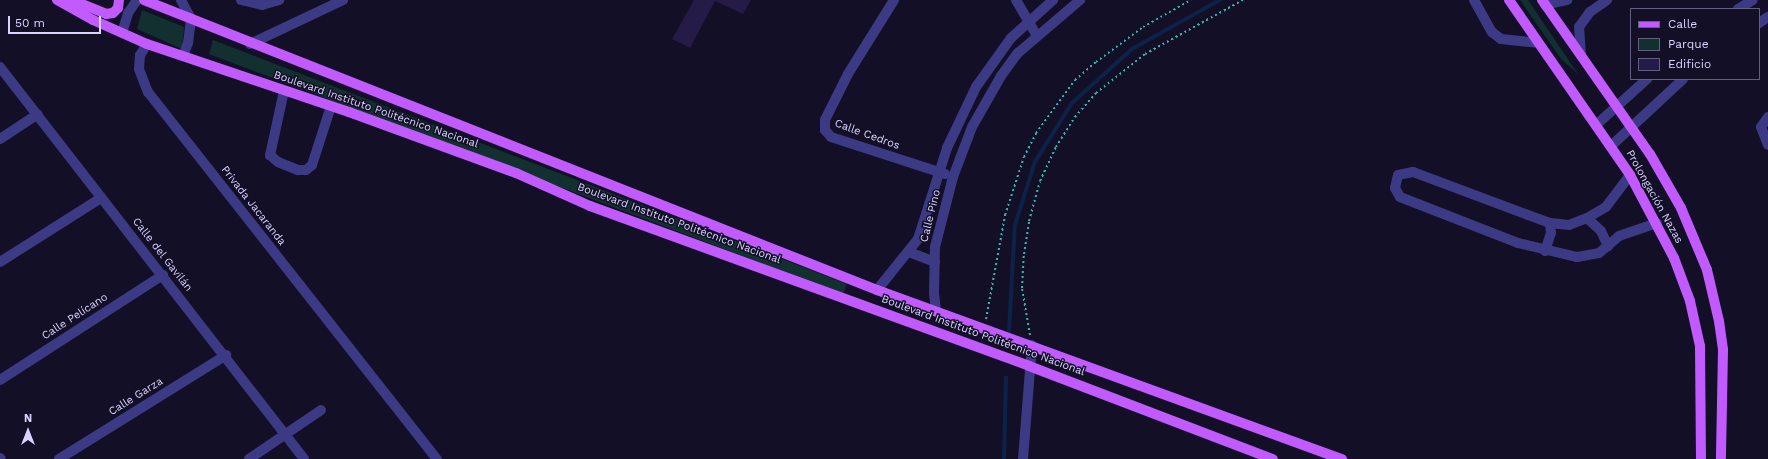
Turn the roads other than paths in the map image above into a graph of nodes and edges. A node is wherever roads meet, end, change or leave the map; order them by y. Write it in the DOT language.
graph roads {
  1 [pos="57,0"];
  2 [pos="72,0"];
  3 [pos="119,0"];
  4 [pos="138,0"];
  5 [pos="144,0"];
  6 [pos="181,0"];
  7 [pos="241,0"];
  8 [pos="279,0"];
  9 [pos="894,0"];
  10 [pos="1016,0"];
  11 [pos="1053,0"];
  12 [pos="1080,0"];
  13 [pos="1474,0"];
  14 [pos="1509,0"];
  15 [pos="1567,0"];
  16 [pos="1607,0"];
  17 [pos="1753,0"];
  18 [pos="341,1"];
  19 [pos="1544,2"];
  20 [pos="1740,8"];
  21 [pos="191,19"];
  22 [pos="1028,22"];
  23 [pos="122,33"];
  24 [pos="1037,36"];
  25 [pos="1538,43"];
  26 [pos="147,44"];
  27 [pos="250,44"];
  28 [pos="1581,55"];
  29 [pos="183,56"];
  30 [pos="0,67"];
  31 [pos="1645,80"];
  32 [pos="1682,80"];
  33 [pos="284,91"];
  34 [pos="331,106"];
  35 [pos="1618,106"];
  36 [pos="38,114"];
  37 [pos="1768,117"];
  38 [pos="1596,125"];
  39 [pos="1632,127"];
  40 [pos="1764,127"];
  41 [pos="0,138"];
  42 [pos="1768,145"];
  43 [pos="1611,146"];
  44 [pos="938,172"];
  45 [pos="1630,175"];
  46 [pos="953,177"];
  47 [pos="101,198"];
  48 [pos="1587,218"];
  49 [pos="926,219"];
  50 [pos="1550,223"];
  51 [pos="1657,223"];
  52 [pos="940,225"];
  53 [pos="1608,246"];
  54 [pos="1545,251"];
  55 [pos="909,252"];
  56 [pos="0,262"];
  57 [pos="935,262"];
  58 [pos="163,275"];
  59 [pos="877,290"];
  60 [pos="866,305"];
  61 [pos="936,310"];
  62 [pos="1032,345"];
  63 [pos="226,355"];
  64 [pos="1029,366"];
  65 [pos="0,380"];
  66 [pos="321,410"];
  67 [pos="286,435"];
  68 [pos="59,459"];
  69 [pos="249,459"];
  70 [pos="304,459"];
  71 [pos="437,459"];
  72 [pos="1024,459"];
  73 [pos="1273,459"];
  74 [pos="1342,459"];
  75 [pos="1701,459"];
  76 [pos="1721,459"];
  1 -- 23 [label="main road, Boulevard Instituto Politécnico Nacional"];
  2 -- 3 [label="main road"];
  4 -- 23 [label="street"];
  5 -- 21 [label="main road, Boulevard Instituto Politécnico Nacional"];
  6 -- 21 [label="street"];
  7 -- 8 [label="street"];
  9 -- 44 [label="street, Calle Cedros"];
  10 -- 22 [label="street"];
  11 -- 22 [label="street, Calle Pino"];
  12 -- 24 [label="street, Calle Pino"];
  13 -- 25 [label="street"];
  14 -- 25 [label="main road, Prolongación Nazas"];
  15 -- 19 [label="street"];
  16 -- 28 [label="street"];
  17 -- 20 [label="street"];
  18 -- 27 [label="street"];
  19 -- 28 [label="main road, Prolongación Nazas"];
  21 -- 27 [label="main road, Boulevard Instituto Politécnico Nacional"];
  21 -- 29 [label="street"];
  22 -- 24 [label="street"];
  22 -- 44 [label="street, Calle Pino"];
  23 -- 26 [label="main road, Boulevard Instituto Politécnico Nacional"];
  24 -- 46 [label="street, Calle Pino"];
  25 -- 38 [label="main road, Prolongación Nazas"];
  26 -- 29 [label="main road, Boulevard Instituto Politécnico Nacional"];
  26 -- 71 [label="street, Privada Jacaranda"];
  27 -- 59 [label="main road, Boulevard Instituto Politécnico Nacional"];
  28 -- 35 [label="main road, Prolongación Nazas"];
  29 -- 33 [label="main road, Boulevard Instituto Politécnico Nacional"];
  30 -- 36 [label="street, Calle del Gavilán"];
  31 -- 35 [label="street"];
  32 -- 39 [label="street"];
  33 -- 34 [label="main road, Boulevard Instituto Politécnico Nacional"];
  33 -- 34 [label="street"];
  34 -- 60 [label="main road, Boulevard Instituto Politécnico Nacional"];
  35 -- 38 [label="street"];
  35 -- 39 [label="main road, Prolongación Nazas"];
  36 -- 41 [label="street"];
  36 -- 47 [label="street, Calle del Gavilán"];
  37 -- 40 [label="street"];
  38 -- 43 [label="main road, Prolongación Nazas"];
  39 -- 43 [label="street"];
  39 -- 76 [label="main road, Prolongación Nazas"];
  40 -- 42 [label="street"];
  43 -- 45 [label="main road, Prolongación Nazas"];
  44 -- 46 [label="street, Calle Cedros"];
  44 -- 49 [label="street, Calle Pino"];
  45 -- 48 [label="street"];
  45 -- 51 [label="main road, Prolongación Nazas"];
  46 -- 52 [label="street, Calle Pino"];
  47 -- 56 [label="street"];
  47 -- 58 [label="street, Calle del Gavilán"];
  48 -- 50 [label="street"];
  48 -- 53 [label="street"];
  49 -- 52 [label="street"];
  49 -- 55 [label="street, Calle Pino"];
  50 -- 54 [label="street"];
  50 -- 54 [label="street"];
  51 -- 53 [label="street"];
  51 -- 75 [label="main road, Prolongación Nazas"];
  52 -- 57 [label="street, Calle Pino"];
  53 -- 54 [label="street"];
  55 -- 57 [label="street"];
  55 -- 59 [label="street, Calle Pino"];
  57 -- 61 [label="street, Calle Pino"];
  58 -- 63 [label="street, Calle del Gavilán"];
  58 -- 65 [label="street, Calle Pelícano"];
  59 -- 60 [label="main road"];
  59 -- 61 [label="main road, Boulevard Instituto Politécnico Nacional"];
  60 -- 64 [label="main road, Boulevard Instituto Politécnico Nacional"];
  61 -- 62 [label="main road, Boulevard Instituto Politécnico Nacional"];
  62 -- 64 [label="street"];
  62 -- 74 [label="main road, Boulevard Instituto Politécnico Nacional"];
  63 -- 67 [label="street, Calle del Gavilán"];
  63 -- 68 [label="street, Calle Garza"];
  64 -- 72 [label="street"];
  64 -- 73 [label="main road, Boulevard Instituto Politécnico Nacional"];
  66 -- 67 [label="street"];
  67 -- 69 [label="street"];
  67 -- 70 [label="street, Calle del Gavilán"];
}
